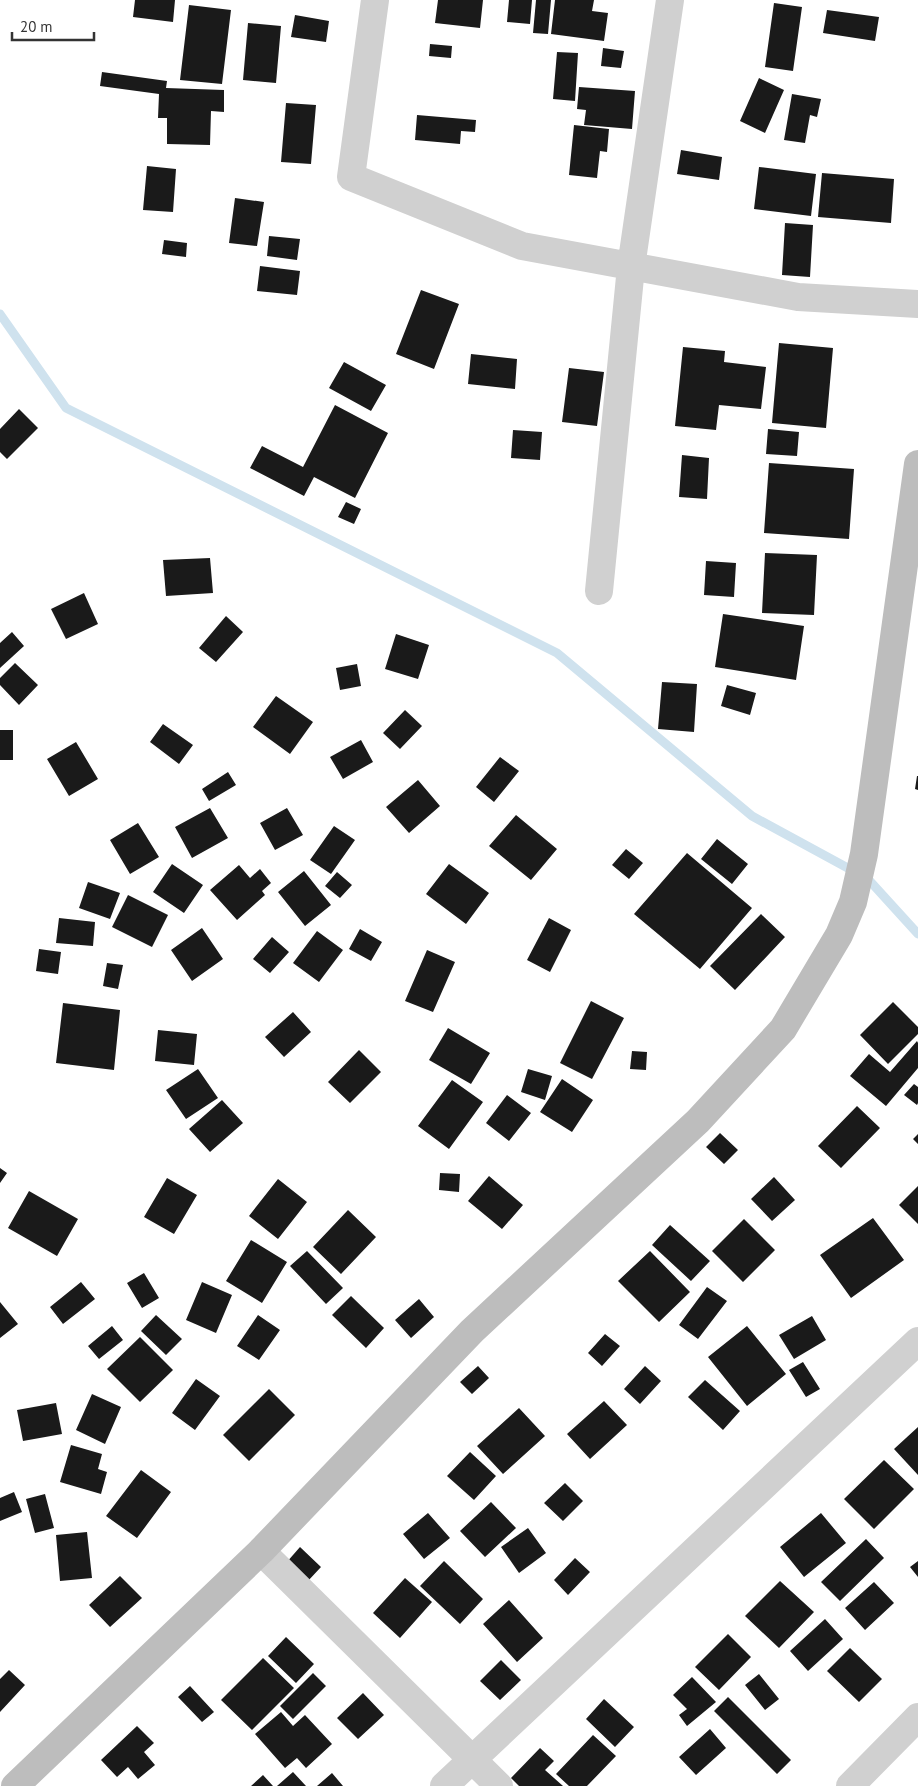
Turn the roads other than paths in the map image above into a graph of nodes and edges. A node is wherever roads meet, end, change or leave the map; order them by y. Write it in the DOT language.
graph roads {
  1 [pos="375,0"];
  2 [pos="670,0"];
  3 [pos="631,267"];
  4 [pos="918,304"];
  5 [pos="918,464"];
  6 [pos="599,591"];
  7 [pos="918,1341"];
  8 [pos="261,1551"];
  9 [pos="918,1717"];
  10 [pos="473,1760"];
  11 [pos="15,1786"];
  12 [pos="444,1786"];
  13 [pos="499,1786"];
  14 [pos="850,1786"];
  1 -- 3 [label="street"];
  2 -- 3 [label="street"];
  3 -- 4 [label="street"];
  3 -- 6 [label="street"];
  5 -- 8 [label="street"];
  7 -- 10 [label="street"];
  8 -- 10 [label="street"];
  8 -- 11 [label="street"];
  9 -- 14 [label="street"];
  10 -- 12 [label="street"];
  10 -- 13 [label="street"];
}
